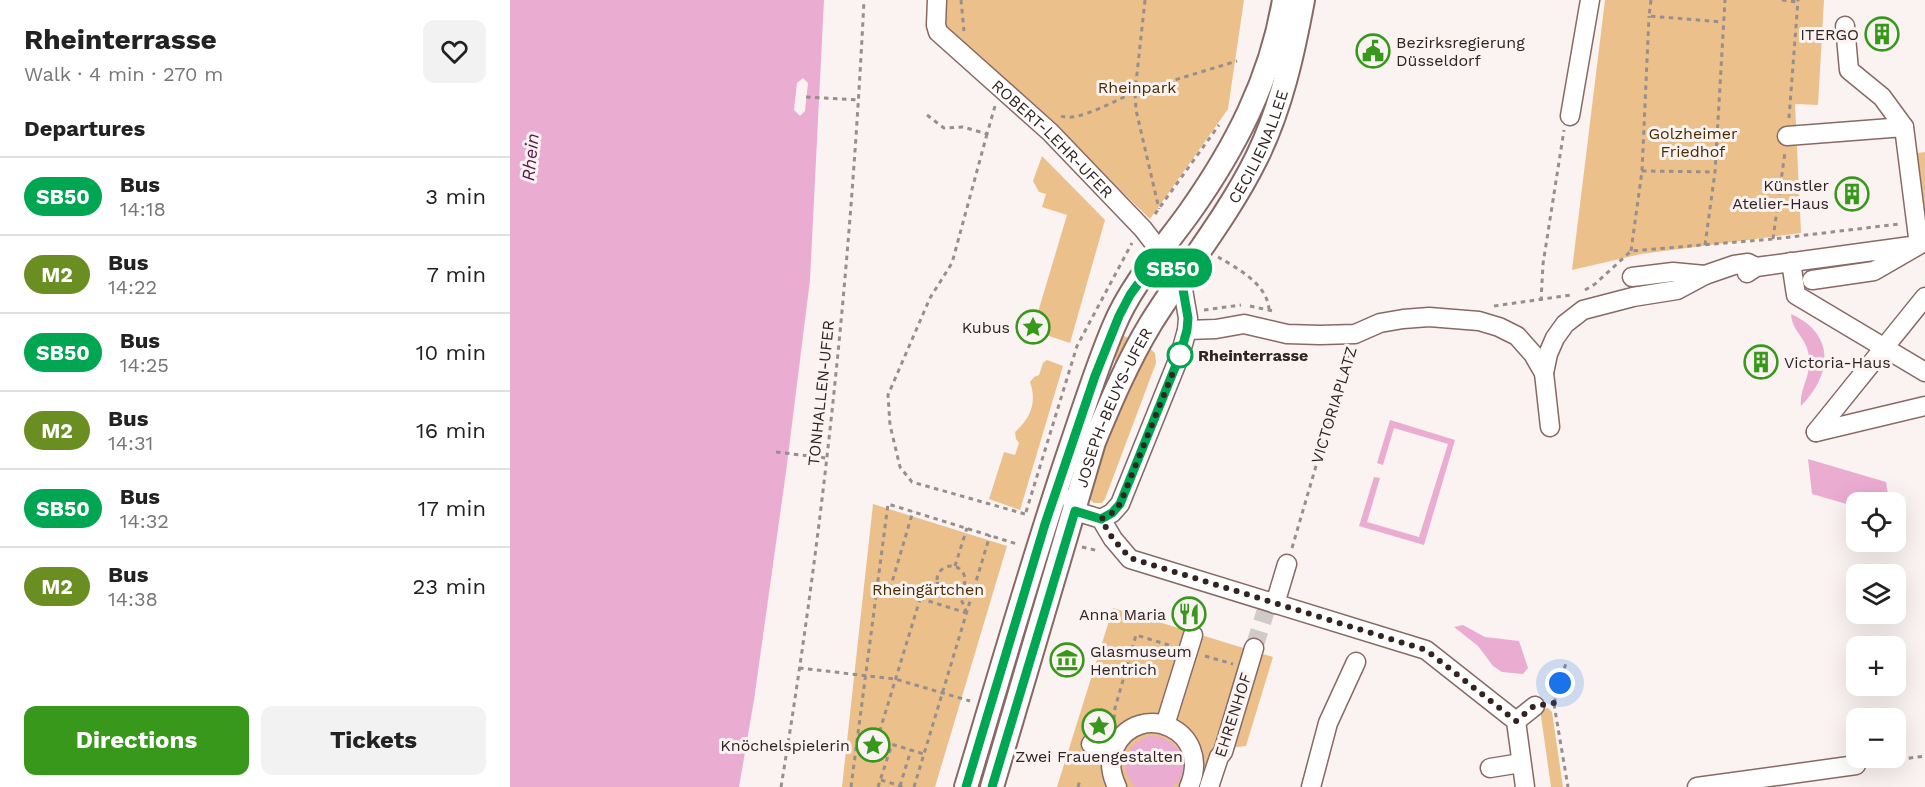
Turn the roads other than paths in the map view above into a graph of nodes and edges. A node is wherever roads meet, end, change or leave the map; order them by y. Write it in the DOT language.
graph roads {
  1 [pos="937,0"];
  2 [pos="1284,0"];
  3 [pos="1303,0"];
  4 [pos="1590,0"];
  5 [pos="1845,26"];
  6 [pos="1570,116"];
  7 [pos="1904,127"];
  8 [pos="1788,136"];
  9 [pos="1922,245"];
  10 [pos="1161,252"];
  11 [pos="1791,262"];
  12 [pos="1705,275"];
  13 [pos="1181,278"];
  14 [pos="1632,278"];
  15 [pos="1812,280"];
  16 [pos="1925,297"];
  17 [pos="1187,330"];
  18 [pos="1884,348"];
  19 [pos="1925,372"];
  20 [pos="1544,373"];
  21 [pos="1925,406"];
  22 [pos="1550,427"];
  23 [pos="1075,435"];
  24 [pos="1075,511"];
  25 [pos="1101,519"];
  26 [pos="1287,564"];
  27 [pos="1270,605"];
  28 [pos="1193,635"];
  29 [pos="1254,648"];
  30 [pos="1356,662"];
  31 [pos="1534,706"];
  32 [pos="1516,721"];
  33 [pos="1165,725"];
  34 [pos="1090,744"];
  35 [pos="1113,751"];
  36 [pos="1521,763"];
  37 [pos="1846,767"];
  38 [pos="1490,768"];
  39 [pos="1203,783"];
  40 [pos="1760,783"];
  41 [pos="966,787"];
  42 [pos="992,787"];
  43 [pos="1117,787"];
  44 [pos="1311,787"];
  45 [pos="1518,787"];
  46 [pos="1525,787"];
  47 [pos="1534,787"];
  48 [pos="1697,787"];
  1 -- 10 [label="street, ROBERT-LEHR-UFER"];
  2 -- 10 [label="main road, CECILIENALLEE"];
  3 -- 13 [label="main road, CECILIENALLEE"];
  4 -- 6 [label="street"];
  5 -- 7 [label="street"];
  7 -- 8 [label="street"];
  7 -- 9 [label="street"];
  9 -- 11 [label="street"];
  9 -- 15 [label="street"];
  10 -- 13 [label="street, ROBERT-LEHR-UFER"];
  10 -- 23 [label="main road, JOSEPH-BEUYS-UFER"];
  11 -- 12 [label="street"];
  11 -- 18 [label="street"];
  12 -- 14 [label="street"];
  12 -- 20 [label="street"];
  13 -- 17 [label="street"];
  13 -- 24 [label="main road, JOSEPH-BEUYS-UFER"];
  16 -- 18 [label="street"];
  17 -- 20 [label="street, VICTORIAPLATZ"];
  17 -- 25 [label="street"];
  18 -- 19 [label="street"];
  18 -- 21 [label="street"];
  20 -- 22 [label="street"];
  23 -- 24 [label="street"];
  23 -- 41 [label="main road, JOSEPH-BEUYS-UFER"];
  24 -- 25 [label="street"];
  24 -- 42 [label="main road, JOSEPH-BEUYS-UFER"];
  25 -- 27 [label="street"];
  26 -- 27 [label="street"];
  27 -- 32 [label="street"];
  28 -- 33 [label="street"];
  29 -- 39 [label="street, EHRENHOF"];
  30 -- 44 [label="street"];
  31 -- 32 [label="street"];
  32 -- 36 [label="street"];
  33 -- 35 [label="street"];
  33 -- 39 [label="street, EHRENHOF"];
  34 -- 35 [label="street"];
  35 -- 43 [label="street"];
  36 -- 38 [label="street"];
  36 -- 45 [label="street"];
  36 -- 46 [label="street"];
  36 -- 47 [label="street"];
  37 -- 40 [label="street"];
  40 -- 48 [label="street"];
}
